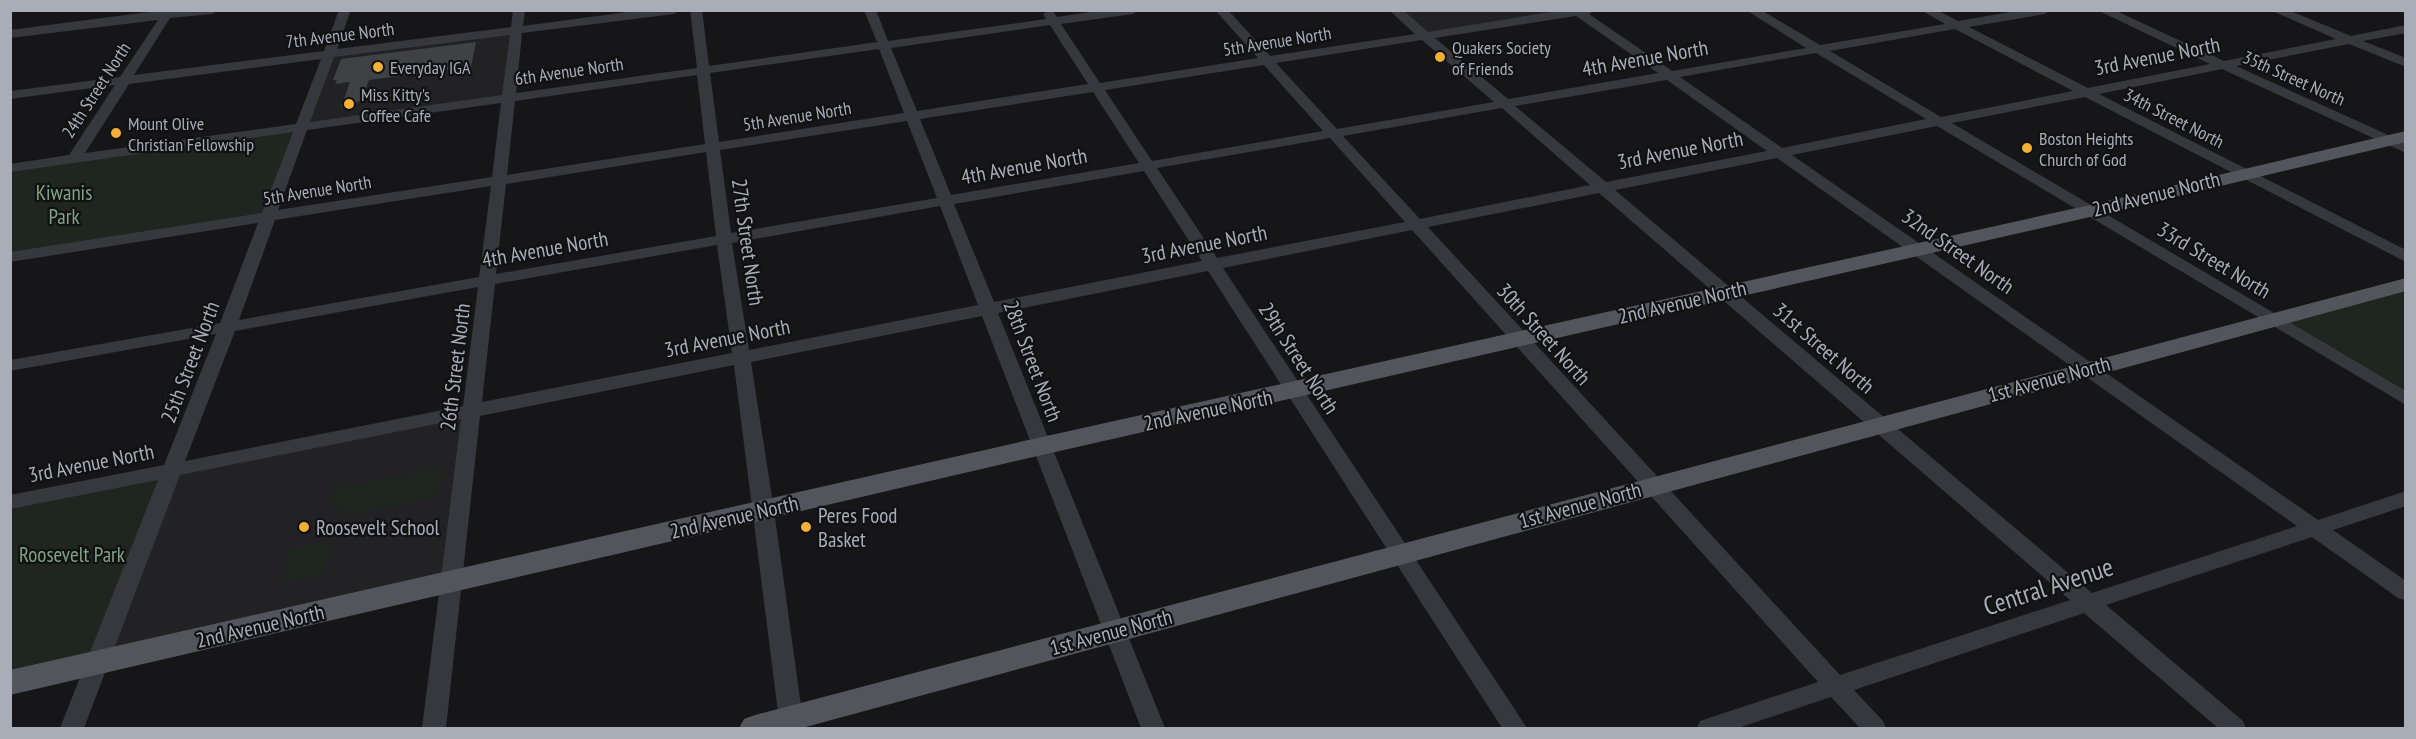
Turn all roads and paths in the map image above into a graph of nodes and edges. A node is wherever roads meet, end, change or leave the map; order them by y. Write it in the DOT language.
graph roads {
  1 [pos="212,10"];
  2 [pos="345,10"];
  3 [pos="519,10"];
  4 [pos="674,10"];
  5 [pos="696,10"];
  6 [pos="870,10"];
  7 [pos="1133,10"];
  8 [pos="1221,10"];
  9 [pos="1395,10"];
  10 [pos="1752,10"];
  11 [pos="1927,10"];
  12 [pos="2045,10"];
  13 [pos="2103,10"];
  14 [pos="2276,10"];
  15 [pos="1581,11"];
  16 [pos="168,13"];
  17 [pos="1050,16"];
  18 [pos="1957,26"];
  19 [pos="2406,29"];
  20 [pos="516,31"];
  21 [pos="10,34"];
  22 [pos="1425,36"];
  23 [pos="2350,40"];
  24 [pos="885,44"];
  25 [pos="1819,50"];
  26 [pos="327,55"];
  27 [pos="1266,61"];
  28 [pos="2406,63"];
  29 [pos="2224,66"];
  30 [pos="704,70"];
  31 [pos="1668,76"];
  32 [pos="126,80"];
  33 [pos="1095,87"];
  34 [pos="2087,93"];
  35 [pos="10,95"];
  36 [pos="508,98"];
  37 [pos="1504,104"];
  38 [pos="913,116"];
  39 [pos="1938,121"];
  40 [pos="300,127"];
  41 [pos="1332,135"];
  42 [pos="2399,142"];
  43 [pos="713,147"];
  44 [pos="1779,153"];
  45 [pos="75,159"];
  46 [pos="1147,166"];
  47 [pos="10,168"];
  48 [pos="2242,174"];
  49 [pos="500,181"];
  50 [pos="1604,188"];
  51 [pos="945,201"];
  52 [pos="2090,211"];
  53 [pos="268,216"];
  54 [pos="1416,226"];
  55 [pos="724,240"];
  56 [pos="1916,249"];
  57 [pos="11,257"];
  58 [pos="2406,257"];
  59 [pos="1212,266"];
  60 [pos="489,280"];
  61 [pos="2406,284"];
  62 [pos="1725,293"];
  63 [pos="989,309"];
  64 [pos="2270,319"];
  65 [pos="227,328"];
  66 [pos="1520,340"];
  67 [pos="742,359"];
  68 [pos="10,366"];
  69 [pos="2088,369"];
  70 [pos="1294,391"];
  71 [pos="2406,399"];
  72 [pos="472,410"];
  73 [pos="1879,425"];
  74 [pos="1042,446"];
  75 [pos="172,470"];
  76 [pos="1652,485"];
  77 [pos="2406,498"];
  78 [pos="10,502"];
  79 [pos="764,510"];
  80 [pos="2314,528"];
  81 [pos="1400,554"];
  82 [pos="451,583"];
  83 [pos="2406,592"];
  84 [pos="2086,603"];
  85 [pos="1114,631"];
  86 [pos="97,663"];
  87 [pos="10,683"];
  88 [pos="1836,686"];
  89 [pos="791,724"];
  90 [pos="72,729"];
  91 [pos="434,729"];
  92 [pos="755,729"];
  93 [pos="1153,729"];
  94 [pos="1515,729"];
  95 [pos="1709,729"];
  96 [pos="1874,729"];
  97 [pos="2234,729"];
  1 -- 16 [label="street"];
  2 -- 26 [label="street, 25th Street North"];
  3 -- 20 [label="street, 26th Street North"];
  4 -- 20 [label="street, 7th Avenue North"];
  5 -- 30 [label="street, 27th Street North"];
  6 -- 24 [label="street, 28th Street North"];
  7 -- 17 [label="street, 6th Avenue North"];
  8 -- 27 [label="street, 30th Street North"];
  9 -- 22 [label="street, 31st Street North"];
  10 -- 25 [label="street, 33rd Street North"];
  11 -- 18 [label="street, 34th Street North"];
  12 -- 18 [label="street, 4th Avenue North"];
  13 -- 29 [label="street, 35th Street North"];
  14 -- 23 [label="street"];
  15 -- 22 [label="street, 5th Avenue North"];
  15 -- 31 [label="street, 32nd Street North"];
  16 -- 21 [label="street"];
  16 -- 32 [label="street, 24th Street North"];
  17 -- 24 [label="street, 6th Avenue North"];
  17 -- 33 [label="street, 29th Street North"];
  18 -- 25 [label="street, 4th Avenue North"];
  18 -- 34 [label="street, 34th Street North"];
  19 -- 23 [label="street, 3rd Avenue North"];
  20 -- 26 [label="street, 7th Avenue North"];
  20 -- 36 [label="street, 26th Street North"];
  22 -- 27 [label="street, 5th Avenue North"];
  22 -- 37 [label="street, 31st Street North"];
  23 -- 28 [label="street"];
  23 -- 29 [label="street, 3rd Avenue North"];
  24 -- 30 [label="street, 6th Avenue North"];
  24 -- 38 [label="street, 28th Street North"];
  25 -- 31 [label="street, 4th Avenue North"];
  25 -- 39 [label="street, 33rd Street North"];
  26 -- 32 [label="street, 7th Avenue North"];
  26 -- 40 [label="street, 25th Street North"];
  27 -- 33 [label="street, 5th Avenue North"];
  27 -- 41 [label="street, 30th Street North"];
  29 -- 34 [label="street, 3rd Avenue North"];
  29 -- 42 [label="street, 35th Street North"];
  30 -- 36 [label="street, 6th Avenue North"];
  30 -- 43 [label="street, 27th Street North"];
  31 -- 37 [label="street, 4th Avenue North"];
  31 -- 44 [label="street, 32nd Street North"];
  32 -- 35 [label="street, 7th Avenue North"];
  32 -- 45 [label="street, 24th Street North"];
  33 -- 38 [label="street, 5th Avenue North"];
  33 -- 46 [label="street, 29th Street North"];
  34 -- 39 [label="street, 3rd Avenue North"];
  34 -- 48 [label="street, 34th Street North"];
  36 -- 40 [label="street, 6th Avenue North"];
  36 -- 49 [label="street, 26th Street North"];
  37 -- 41 [label="street, 4th Avenue North"];
  37 -- 50 [label="street, 31st Street North"];
  38 -- 43 [label="street, 5th Avenue North"];
  38 -- 51 [label="street, 28th Street North"];
  39 -- 44 [label="street, 3rd Avenue North"];
  39 -- 52 [label="street, 33rd Street North"];
  40 -- 45 [label="street, 6th Avenue North"];
  40 -- 53 [label="street, 25th Street North"];
  41 -- 46 [label="street, 4th Avenue North"];
  41 -- 54 [label="street, 30th Street North"];
  42 -- 48 [label="main road, 2nd Avenue North"];
  43 -- 49 [label="street, 5th Avenue North"];
  43 -- 55 [label="street, 27th Street North"];
  44 -- 50 [label="street, 3rd Avenue North"];
  44 -- 56 [label="street, 32nd Street North"];
  45 -- 47 [label="street, 6th Avenue North"];
  46 -- 51 [label="street, 4th Avenue North"];
  46 -- 59 [label="street, 29th Street North"];
  48 -- 52 [label="main road, 2nd Avenue North"];
  48 -- 58 [label="street, 34th Street North"];
  49 -- 53 [label="street, 5th Avenue North"];
  49 -- 60 [label="street, 26th Street North"];
  50 -- 54 [label="street, 3rd Avenue North"];
  50 -- 62 [label="street, 31st Street North"];
  51 -- 55 [label="street, 4th Avenue North"];
  51 -- 63 [label="street, 28th Street North"];
  52 -- 56 [label="main road, 2nd Avenue North"];
  52 -- 64 [label="street, 33rd Street North"];
  53 -- 57 [label="street, 5th Avenue North"];
  53 -- 65 [label="street, 25th Street North"];
  54 -- 59 [label="street, 3rd Avenue North"];
  54 -- 66 [label="street, 30th Street North"];
  55 -- 60 [label="street, 4th Avenue North"];
  55 -- 67 [label="street, 27th Street North"];
  56 -- 62 [label="main road, 2nd Avenue North"];
  56 -- 69 [label="street, 32nd Street North"];
  59 -- 63 [label="street, 3rd Avenue North"];
  59 -- 70 [label="street, 29th Street North"];
  60 -- 65 [label="street, 4th Avenue North"];
  60 -- 72 [label="street, 26th Street North"];
  61 -- 64 [label="main road, 1st Avenue North"];
  62 -- 66 [label="main road, 2nd Avenue North"];
  62 -- 73 [label="street, 31st Street North"];
  63 -- 67 [label="street, 3rd Avenue North"];
  63 -- 74 [label="street, 28th Street North"];
  64 -- 69 [label="main road, 1st Avenue North"];
  64 -- 71 [label="street, 33rd Street North"];
  65 -- 68 [label="street, 4th Avenue North"];
  65 -- 75 [label="street, 25th Street North"];
  66 -- 70 [label="main road, 2nd Avenue North"];
  66 -- 76 [label="street, 30th Street North"];
  67 -- 72 [label="street, 3rd Avenue North"];
  67 -- 79 [label="street, 27th Street North"];
  69 -- 73 [label="main road, 1st Avenue North"];
  69 -- 80 [label="street, 32nd Street North"];
  70 -- 74 [label="main road, 2nd Avenue North"];
  70 -- 81 [label="street, 29th Street North"];
  72 -- 75 [label="street, 3rd Avenue North"];
  72 -- 82 [label="street, 26th Street North"];
  73 -- 76 [label="main road, 1st Avenue North"];
  73 -- 84 [label="street, 31st Street North"];
  74 -- 79 [label="main road, 2nd Avenue North"];
  74 -- 85 [label="street, 28th Street North"];
  75 -- 78 [label="street, 3rd Avenue North"];
  75 -- 86 [label="street, 25th Street North"];
  76 -- 81 [label="main road, 1st Avenue North"];
  76 -- 88 [label="street, 30th Street North"];
  77 -- 80 [label="street, Central Avenue"];
  79 -- 82 [label="main road, 2nd Avenue North"];
  79 -- 89 [label="street, 27th Street North"];
  80 -- 83 [label="street, 32nd Street North"];
  80 -- 84 [label="street, Central Avenue"];
  81 -- 85 [label="main road, 1st Avenue North"];
  81 -- 94 [label="street, 29th Street North"];
  82 -- 86 [label="main road, 2nd Avenue North"];
  82 -- 91 [label="street, 26th Street North"];
  84 -- 88 [label="street, Central Avenue"];
  84 -- 97 [label="street, 31st Street North"];
  85 -- 89 [label="main road, 1st Avenue North"];
  85 -- 93 [label="street, 28th Street North"];
  86 -- 87 [label="main road, 2nd Avenue North"];
  86 -- 90 [label="street, 25th Street North"];
  88 -- 95 [label="street, Central Avenue"];
  88 -- 96 [label="street, 30th Street North"];
  89 -- 92 [label="main road, 1st Avenue North"];
}
